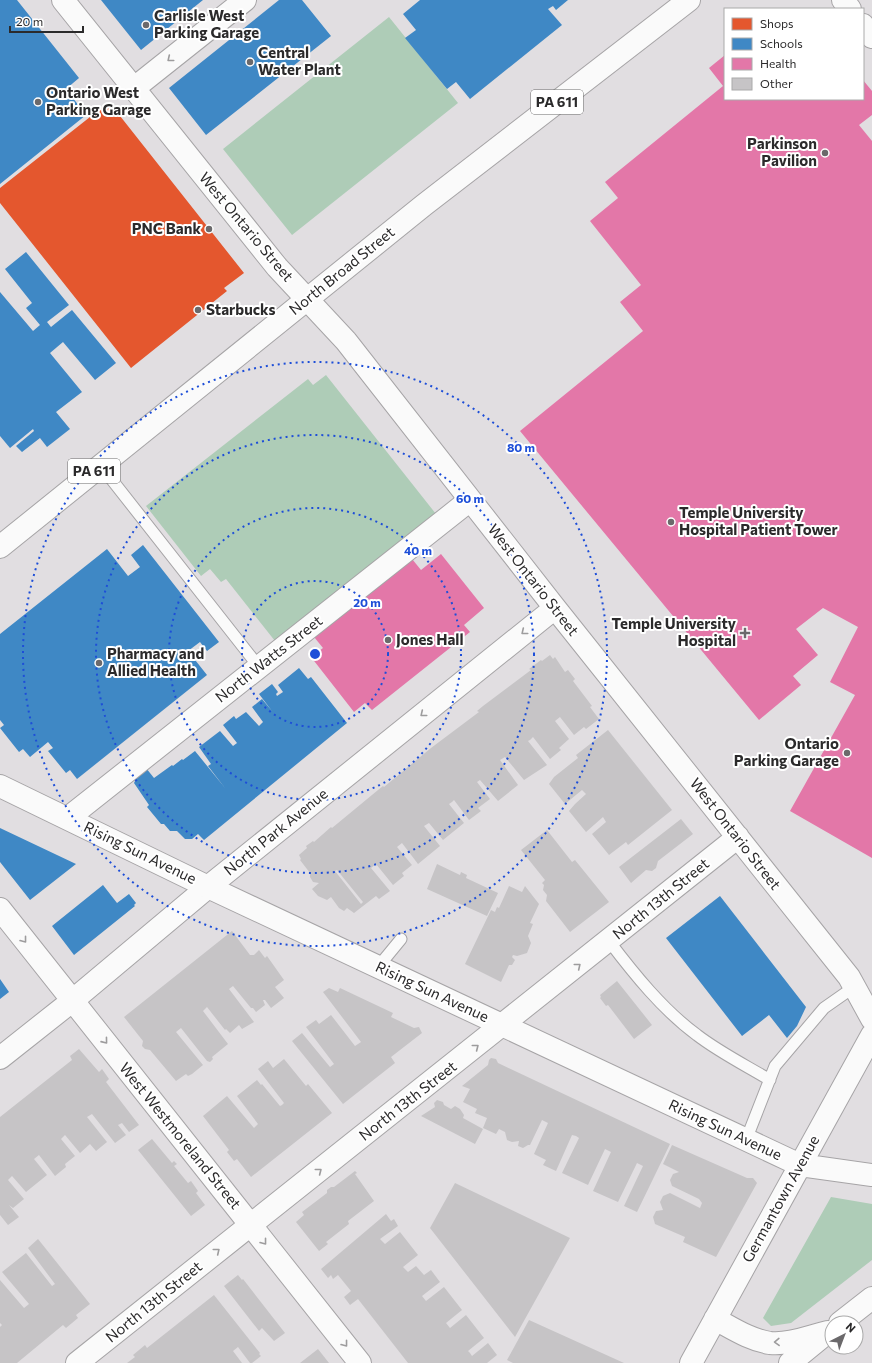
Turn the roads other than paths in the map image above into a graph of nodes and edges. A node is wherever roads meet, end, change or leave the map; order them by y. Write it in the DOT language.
graph roads {
  1 [pos="63,0"];
  2 [pos="245,0"];
  3 [pos="689,0"];
  4 [pos="843,0"];
  5 [pos="849,8"];
  6 [pos="864,26"];
  7 [pos="872,36"];
  8 [pos="133,89"];
  9 [pos="307,299"];
  10 [pos="100,466"];
  11 [pos="470,500"];
  12 [pos="0,548"];
  13 [pos="555,608"];
  14 [pos="259,667"];
  15 [pos="0,786"];
  16 [pos="68,818"];
  17 [pos="738,837"];
  18 [pos="208,887"];
  19 [pos="0,909"];
  20 [pos="401,939"];
  21 [pos="609,941"];
  22 [pos="378,966"];
  23 [pos="854,987"];
  24 [pos="72,1001"];
  25 [pos="872,1019"];
  26 [pos="503,1026"];
  27 [pos="872,1035"];
  28 [pos="0,1058"];
  29 [pos="770,1080"];
  30 [pos="746,1140"];
  31 [pos="800,1165"];
  32 [pos="872,1175"];
  33 [pos="251,1224"];
  34 [pos="872,1298"];
  35 [pos="850,1315"];
  36 [pos="715,1319"];
  37 [pos="824,1331"];
  38 [pos="824,1335"];
  39 [pos="77,1363"];
  40 [pos="360,1363"];
  41 [pos="691,1363"];
  42 [pos="790,1363"];
  1 -- 8 [label="street, West Ontario Street"];
  2 -- 8 [label="street, one-way"];
  3 -- 9 [label="street, North Broad Street / PA 611"];
  4 -- 5 [label="street"];
  6 -- 7 [label="street"];
  8 -- 9 [label="street, West Ontario Street"];
  9 -- 10 [label="street, North Broad Street / PA 611"];
  9 -- 11 [label="street, West Ontario Street"];
  10 -- 12 [label="street, North Broad Street / PA 611"];
  10 -- 14 [label="lane"];
  11 -- 13 [label="street, West Ontario Street"];
  11 -- 14 [label="street, North Watts Street"];
  13 -- 17 [label="street, West Ontario Street"];
  13 -- 18 [label="street, North Park Avenue, one-way"];
  14 -- 16 [label="street, North Watts Street"];
  15 -- 16 [label="street, Rising Sun Avenue"];
  16 -- 18 [label="street, Rising Sun Avenue"];
  17 -- 21 [label="street, North 13th Street"];
  17 -- 23 [label="street, West Ontario Street"];
  18 -- 22 [label="street, Rising Sun Avenue"];
  18 -- 24 [label="street, North Park Avenue"];
  19 -- 24 [label="street, West Westmoreland Street, one-way"];
  20 -- 22 [label="lane"];
  26 -- 21 [label="street, North 13th Street, one-way"];
  21 -- 29 [label="lane"];
  22 -- 26 [label="street, Rising Sun Avenue"];
  23 -- 25 [label="street, West Ontario Street"];
  23 -- 29 [label="lane"];
  24 -- 28 [label="street, North Park Avenue"];
  24 -- 33 [label="street, West Westmoreland Street, one-way"];
  26 -- 30 [label="street, Rising Sun Avenue"];
  33 -- 26 [label="street, North 13th Street, one-way"];
  27 -- 31 [label="street, Germantown Avenue"];
  29 -- 30 [label="lane"];
  30 -- 31 [label="street, Rising Sun Avenue"];
  31 -- 32 [label="street, Rising Sun Avenue"];
  31 -- 36 [label="street, Germantown Avenue"];
  39 -- 33 [label="street, North 13th Street, one-way"];
  33 -- 40 [label="street, West Westmoreland Street, one-way"];
  34 -- 35 [label="street"];
  37 -- 36 [label="street, one-way"];
  36 -- 41 [label="street, Germantown Avenue"];
  38 -- 42 [label="street"];
}
